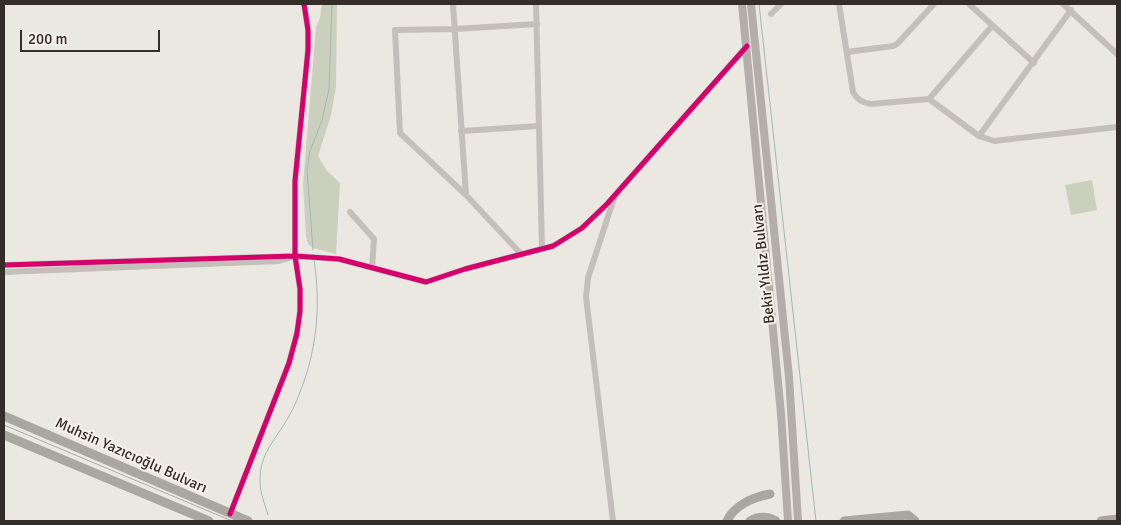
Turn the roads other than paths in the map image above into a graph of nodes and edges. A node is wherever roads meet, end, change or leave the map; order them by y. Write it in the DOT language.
graph roads {
  1 [pos="304,4"];
  2 [pos="453,4"];
  3 [pos="536,4"];
  4 [pos="742,4"];
  5 [pos="752,4"];
  6 [pos="781,4"];
  7 [pos="839,4"];
  8 [pos="934,4"];
  9 [pos="969,4"];
  10 [pos="1063,4"];
  11 [pos="1071,10"];
  12 [pos="771,14"];
  13 [pos="537,24"];
  14 [pos="992,26"];
  15 [pos="455,29"];
  16 [pos="747,46"];
  17 [pos="847,52"];
  18 [pos="1117,54"];
  19 [pos="1034,63"];
  20 [pos="929,99"];
  21 [pos="539,126"];
  22 [pos="1117,127"];
  23 [pos="462,131"];
  24 [pos="979,136"];
  25 [pos="466,195"];
  26 [pos="616,195"];
  27 [pos="350,212"];
  28 [pos="542,249"];
  29 [pos="522,255"];
  30 [pos="295,256"];
  31 [pos="4,265"];
  32 [pos="372,268"];
  33 [pos="4,272"];
  34 [pos="4,416"];
  35 [pos="4,435"];
  36 [pos="770,494"];
  37 [pos="230,514"];
  38 [pos="911,518"];
  39 [pos="1117,519"];
  40 [pos="210,521"];
  41 [pos="248,521"];
  42 [pos="614,521"];
  43 [pos="727,521"];
  44 [pos="750,521"];
  45 [pos="776,521"];
  46 [pos="788,521"];
  47 [pos="798,521"];
  48 [pos="844,521"];
  49 [pos="1101,521"];
  1 -- 30 [label="street"];
  2 -- 15 [label="street"];
  3 -- 13 [label="street"];
  4 -- 16 [label="main road, Bekir Yıldız Bulvarı"];
  5 -- 47 [label="main road, Bekir Yıldız Bulvarı"];
  6 -- 12 [label="street"];
  7 -- 17 [label="street"];
  8 -- 17 [label="street"];
  9 -- 14 [label="street"];
  10 -- 11 [label="street"];
  11 -- 18 [label="street"];
  11 -- 19 [label="street"];
  13 -- 15 [label="street"];
  13 -- 21 [label="street"];
  14 -- 19 [label="street"];
  14 -- 20 [label="street"];
  15 -- 23 [label="street"];
  15 -- 25 [label="street"];
  16 -- 26 [label="street"];
  16 -- 46 [label="main road, Bekir Yıldız Bulvarı"];
  17 -- 20 [label="street"];
  19 -- 24 [label="street"];
  20 -- 24 [label="street"];
  21 -- 23 [label="street"];
  21 -- 28 [label="street"];
  22 -- 24 [label="street"];
  23 -- 25 [label="street"];
  25 -- 29 [label="street"];
  26 -- 28 [label="street"];
  26 -- 42 [label="street"];
  27 -- 32 [label="street"];
  28 -- 29 [label="street"];
  29 -- 32 [label="street"];
  30 -- 31 [label="street"];
  30 -- 32 [label="street"];
  30 -- 33 [label="street"];
  30 -- 37 [label="street"];
  34 -- 37 [label="highway, Muhsin Yazıcıoğlu Bulvarı"];
  35 -- 40 [label="highway, Muhsin Yazıcıoğlu Bulvarı"];
  36 -- 43 [label="highway"];
  37 -- 41 [label="highway, Muhsin Yazıcıoğlu Bulvarı"];
  38 -- 48 [label="highway"];
  39 -- 49 [label="highway"];
  44 -- 45 [label="highway"];
}
